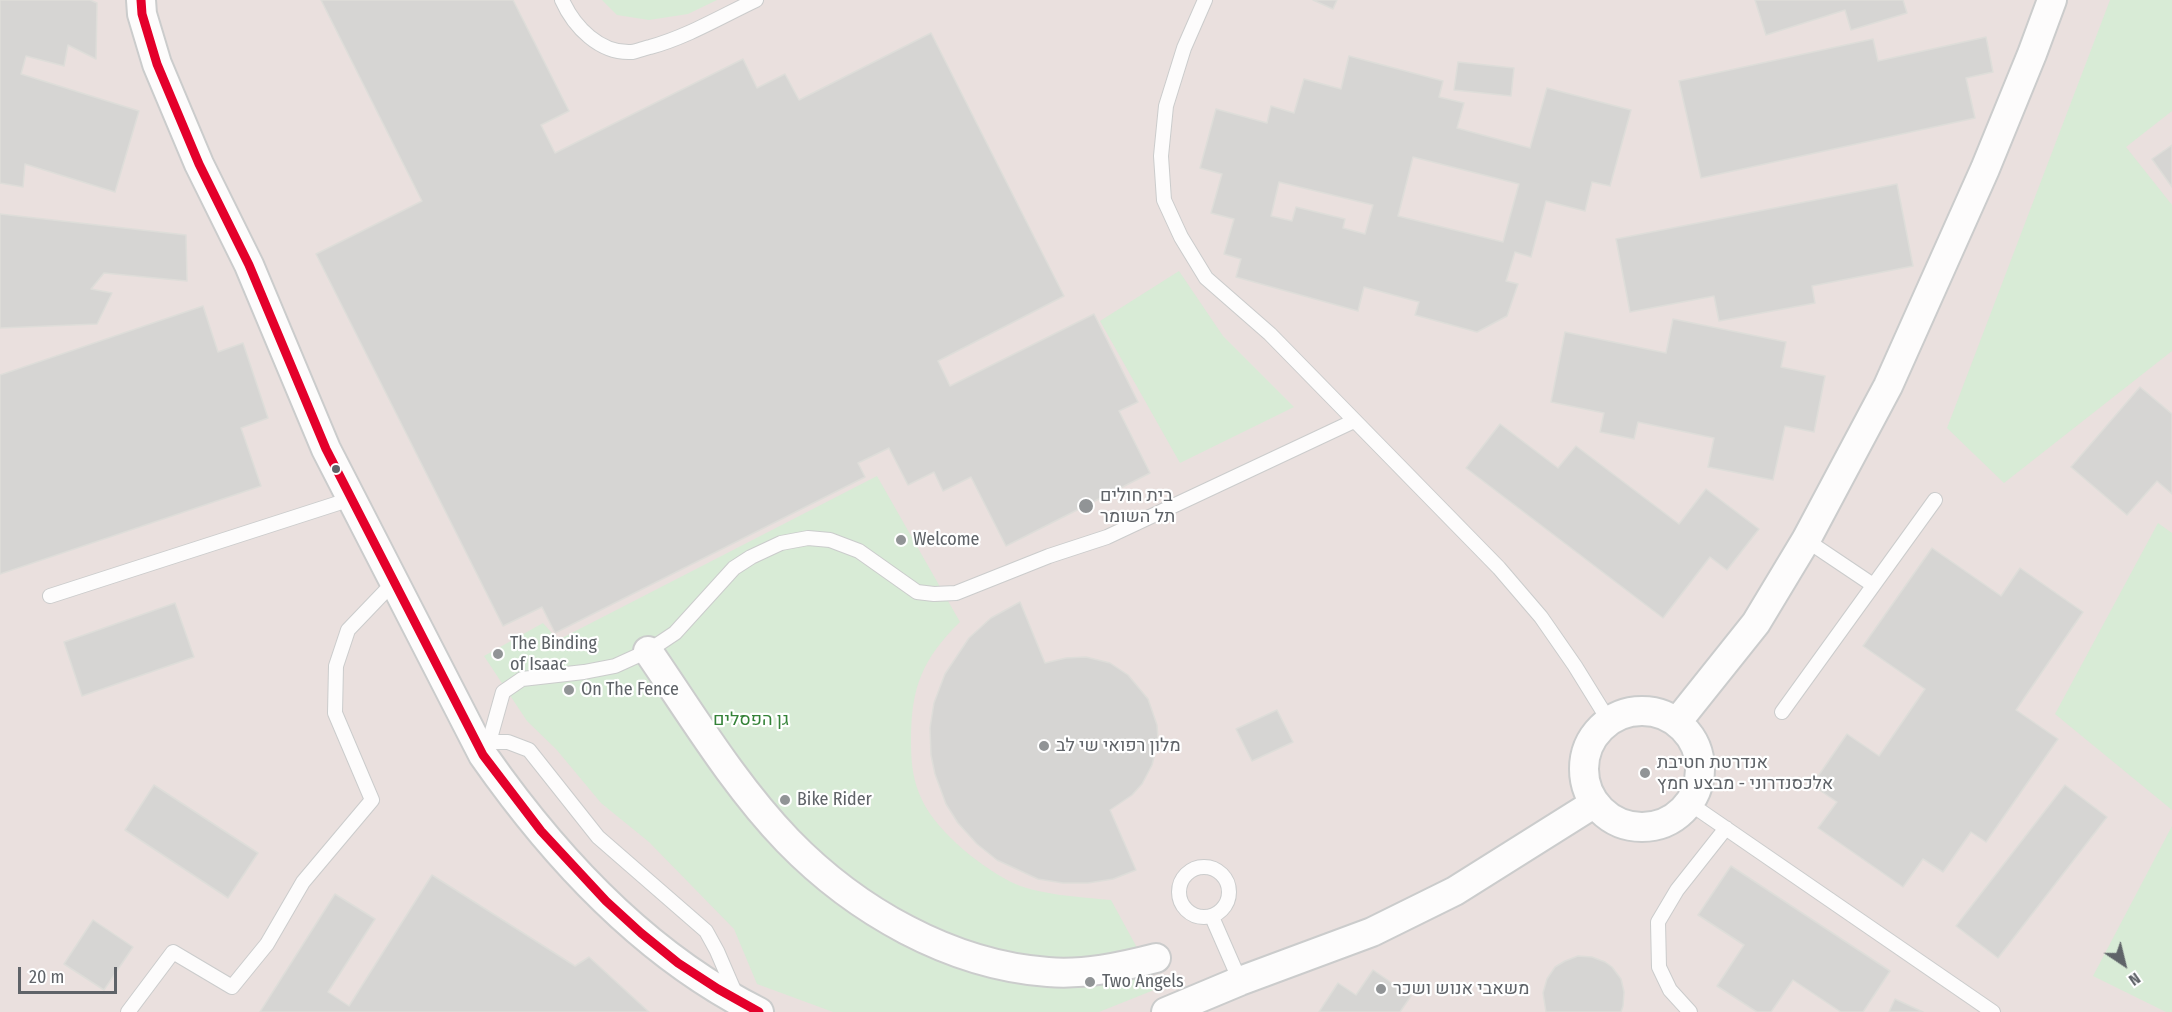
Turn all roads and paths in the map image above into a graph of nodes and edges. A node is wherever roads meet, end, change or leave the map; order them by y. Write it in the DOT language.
graph roads {
  1 [pos="141,0"];
  2 [pos="562,0"];
  3 [pos="756,0"];
  4 [pos="1204,0"];
  5 [pos="2052,0"];
  6 [pos="1354,421"];
  7 [pos="351,499"];
  8 [pos="1935,500"];
  9 [pos="1806,540"];
  10 [pos="393,583"];
  11 [pos="1873,585"];
  12 [pos="51,596"];
  13 [pos="648,651"];
  14 [pos="1782,712"];
  15 [pos="1609,721"];
  16 [pos="1677,722"];
  17 [pos="483,742"];
  18 [pos="1595,803"];
  19 [pos="1689,803"];
  20 [pos="1726,828"];
  21 [pos="1212,917"];
  22 [pos="1156,958"];
  23 [pos="1240,981"];
  24 [pos="749,1007"];
  25 [pos="128,1012"];
  26 [pos="1166,1012"];
  27 [pos="1690,1012"];
  28 [pos="1992,1012"];
  1 -- 7 [label="street"];
  2 -- 3 [label="lane"];
  4 -- 6 [label="lane"];
  5 -- 9 [label="street"];
  6 -- 13 [label="lane"];
  6 -- 15 [label="lane"];
  7 -- 10 [label="street"];
  7 -- 12 [label="lane"];
  8 -- 11 [label="lane"];
  9 -- 11 [label="lane"];
  9 -- 16 [label="street"];
  10 -- 17 [label="street"];
  10 -- 25 [label="lane"];
  11 -- 14 [label="lane"];
  13 -- 17 [label="lane"];
  13 -- 22 [label="street"];
  15 -- 16 [label="street"];
  15 -- 18 [label="street"];
  16 -- 19 [label="street"];
  17 -- 24 [label="street"];
  17 -- 24 [label="lane"];
  18 -- 19 [label="street"];
  18 -- 23 [label="street"];
  19 -- 20 [label="lane"];
  20 -- 27 [label="lane"];
  20 -- 28 [label="lane"];
  21 -- 23 [label="lane"];
  23 -- 26 [label="street"];
}
